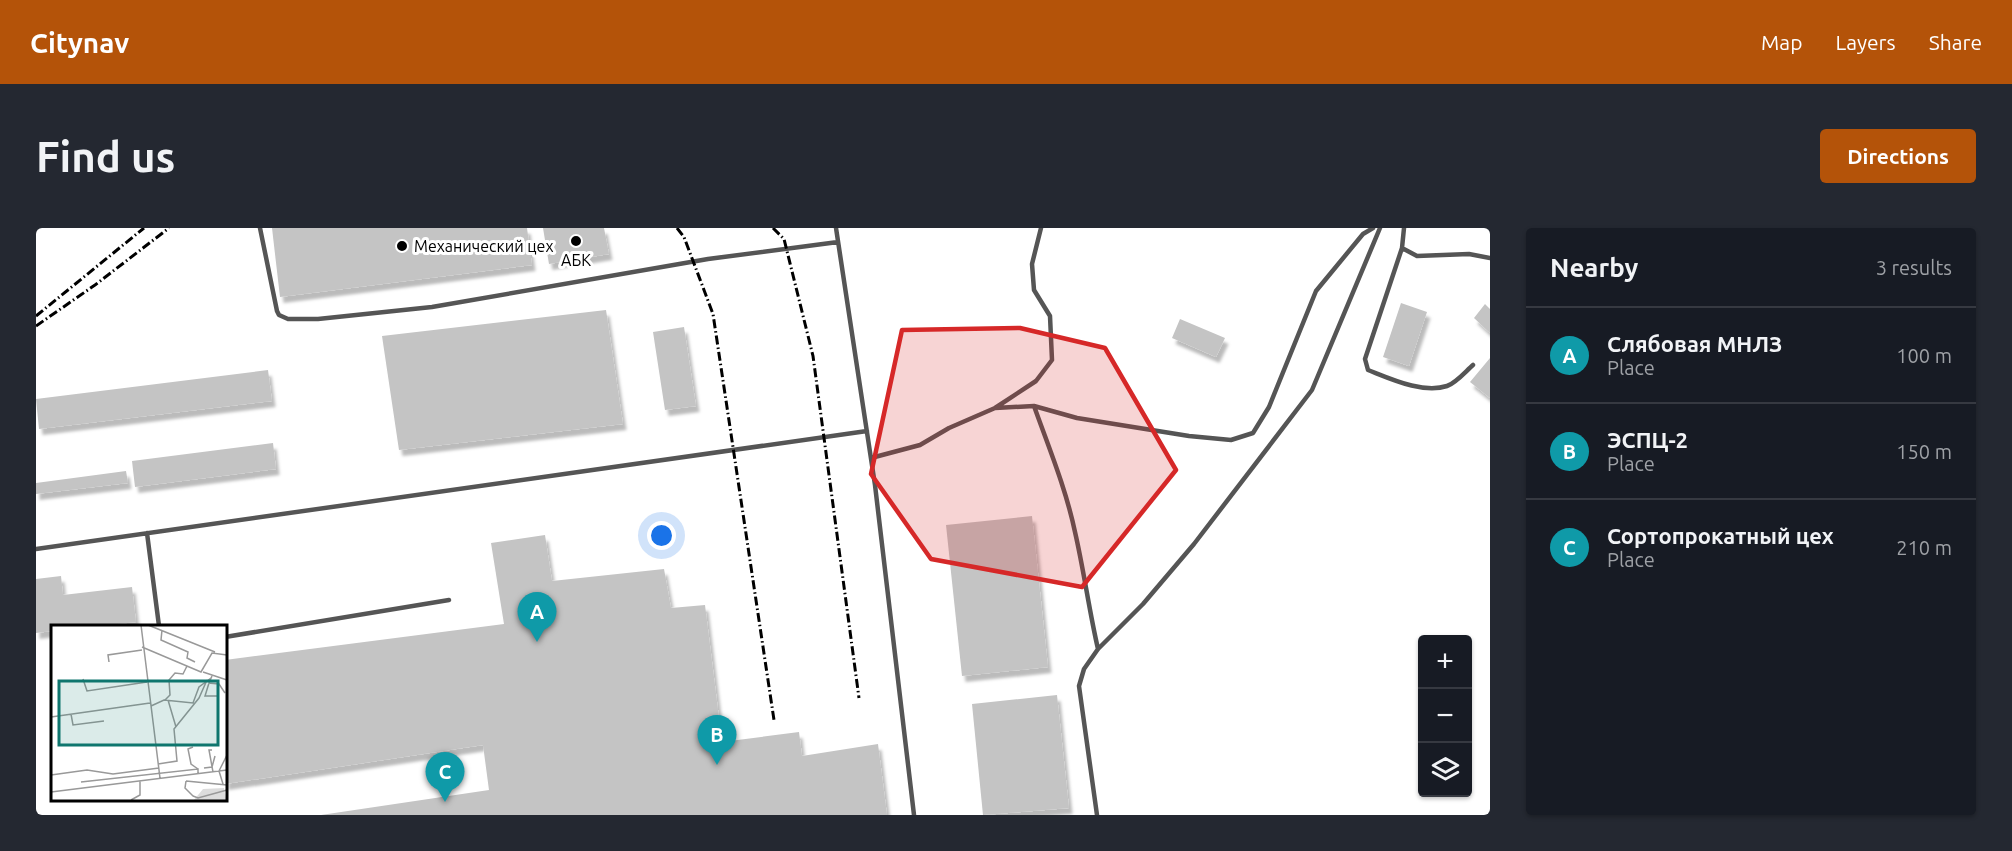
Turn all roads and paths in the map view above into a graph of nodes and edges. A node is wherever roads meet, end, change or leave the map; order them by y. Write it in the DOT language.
graph roads {
  1 [pos="260,228"];
  2 [pos="836,228"];
  3 [pos="1041,228"];
  4 [pos="1373,228"];
  5 [pos="1380,228"];
  6 [pos="1404,228"];
  7 [pos="838,242"];
  8 [pos="1402,248"];
  9 [pos="1490,258"];
  10 [pos="1473,365"];
  11 [pos="1034,406"];
  12 [pos="995,408"];
  13 [pos="867,431"];
  14 [pos="871,458"];
  15 [pos="147,533"];
  16 [pos="36,549"];
  17 [pos="449,600"];
  18 [pos="159,625"];
  19 [pos="226,637"];
  20 [pos="1098,649"];
  21 [pos="914,815"];
  22 [pos="1097,815"];
  1 -- 7 [label="lane"];
  2 -- 7 [label="lane"];
  3 -- 12 [label="lane"];
  4 -- 11 [label="lane"];
  5 -- 20 [label="lane"];
  6 -- 8 [label="lane"];
  7 -- 13 [label="lane"];
  8 -- 9 [label="lane"];
  8 -- 10 [label="lane"];
  11 -- 12 [label="lane"];
  11 -- 20 [label="lane"];
  12 -- 14 [label="lane"];
  13 -- 14 [label="lane"];
  13 -- 15 [label="lane"];
  14 -- 21 [label="lane"];
  15 -- 16 [label="lane"];
  15 -- 18 [label="lane"];
  17 -- 19 [label="lane"];
  20 -- 22 [label="lane"];
}
